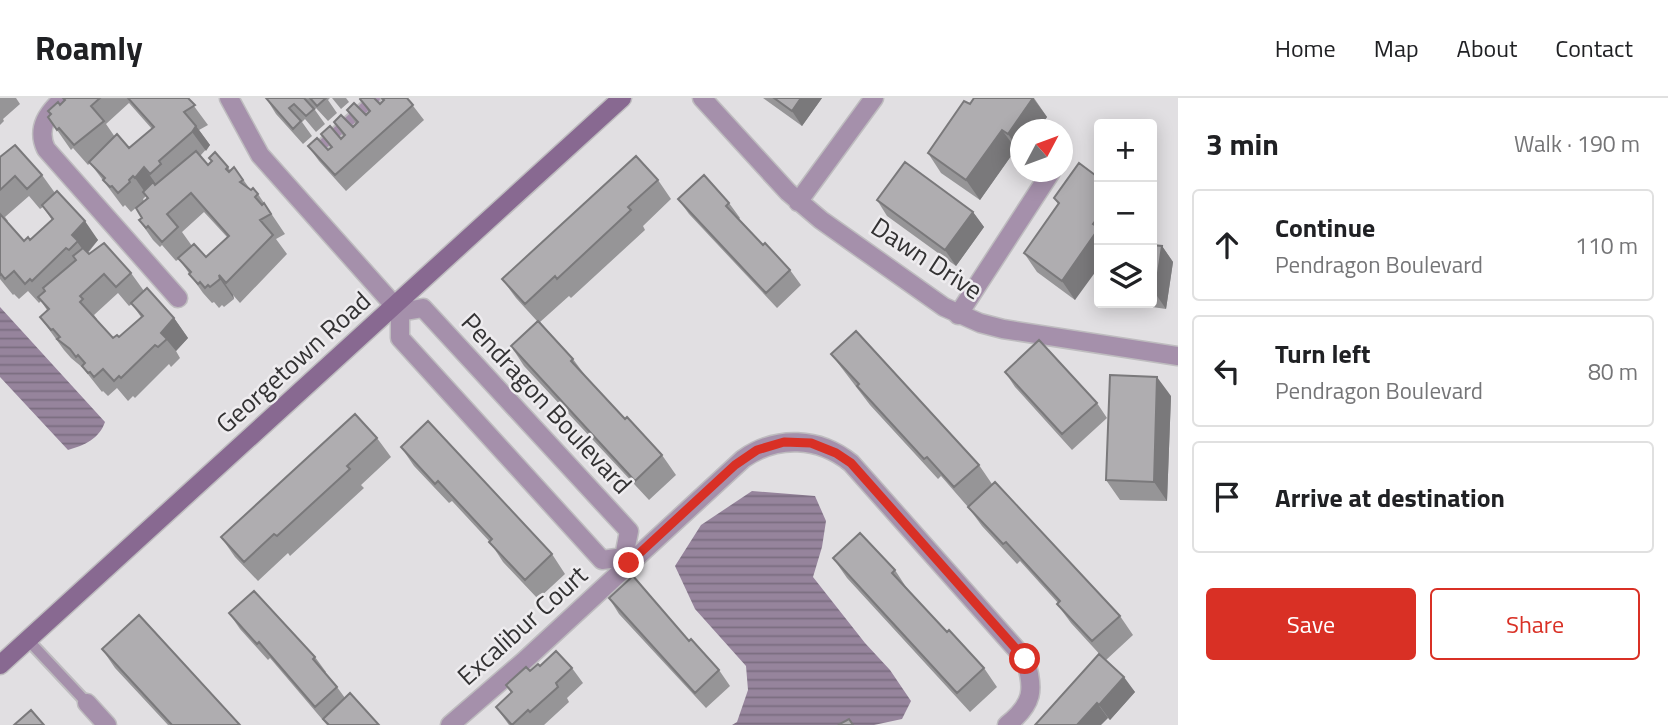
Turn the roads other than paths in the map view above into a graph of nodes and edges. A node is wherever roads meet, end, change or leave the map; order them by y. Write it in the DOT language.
graph roads {
  1 [pos="64,98"];
  2 [pos="229,98"];
  3 [pos="375,98"];
  4 [pos="622,98"];
  5 [pos="702,98"];
  6 [pos="874,98"];
  7 [pos="321,146"];
  8 [pos="1044,182"];
  9 [pos="798,202"];
  10 [pos="178,298"];
  11 [pos="398,309"];
  12 [pos="958,315"];
  13 [pos="1178,356"];
  14 [pos="627,560"];
  15 [pos="28,640"];
  16 [pos="0,666"];
  17 [pos="87,704"];
  18 [pos="107,725"];
  19 [pos="450,725"];
  20 [pos="1007,725"];
  1 -- 10 [label="street"];
  2 -- 11 [label="street"];
  3 -- 7 [label="lane"];
  4 -- 11 [label="main road, Georgetown Road"];
  5 -- 9 [label="street, Dawn Drive"];
  6 -- 9 [label="street"];
  8 -- 12 [label="street"];
  9 -- 12 [label="street, Dawn Drive"];
  11 -- 14 [label="street"];
  11 -- 14 [label="street, Pendragon Boulevard"];
  11 -- 15 [label="main road, Georgetown Road"];
  12 -- 13 [label="street, Dawn Drive"];
  14 -- 19 [label="street, Excalibur Court"];
  14 -- 20 [label="street"];
  15 -- 16 [label="main road, Georgetown Road"];
  15 -- 17 [label="lane"];
  17 -- 18 [label="street"];
}
